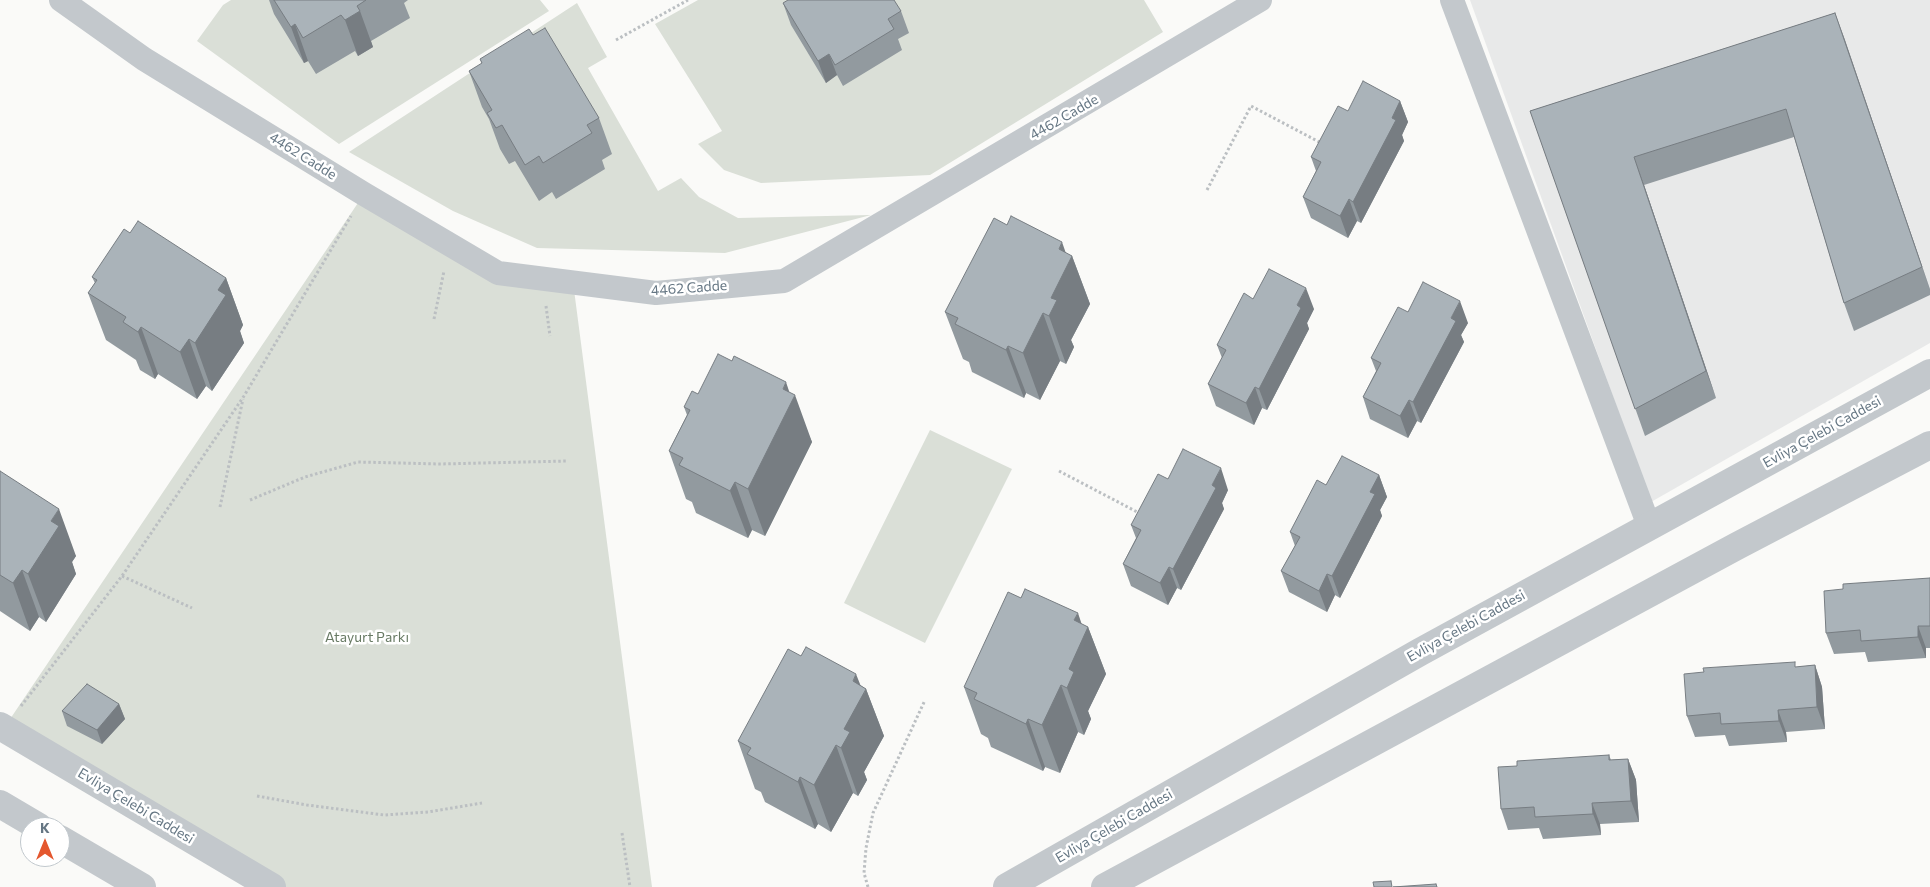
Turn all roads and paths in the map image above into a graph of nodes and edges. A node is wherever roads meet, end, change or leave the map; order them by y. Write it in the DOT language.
graph roads {
  1 [pos="61,0"];
  2 [pos="688,0"];
  3 [pos="1260,0"];
  4 [pos="1452,0"];
  5 [pos="616,40"];
  6 [pos="1326,145"];
  7 [pos="1207,190"];
  8 [pos="364,194"];
  9 [pos="449,244"];
  10 [pos="434,319"];
  11 [pos="1930,373"];
  12 [pos="244,396"];
  13 [pos="1930,445"];
  14 [pos="568,462"];
  15 [pos="1059,471"];
  16 [pos="250,500"];
  17 [pos="220,507"];
  18 [pos="1145,516"];
  19 [pos="1649,526"];
  20 [pos="122,576"];
  21 [pos="192,608"];
  22 [pos="925,700"];
  23 [pos="2,727"];
  24 [pos="257,796"];
  25 [pos="482,803"];
  26 [pos="0,804"];
  27 [pos="22,817"];
  28 [pos="622,833"];
  29 [pos="70,845"];
  30 [pos="142,887"];
  31 [pos="272,887"];
  32 [pos="630,887"];
  33 [pos="868,887"];
  34 [pos="1007,887"];
  35 [pos="1105,887"];
  1 -- 8 [label="street, 4462 Cadde"];
  2 -- 5 [label="path"];
  3 -- 9 [label="street, 4462 Cadde"];
  4 -- 19 [label="street"];
  6 -- 7 [label="path"];
  8 -- 9 [label="street, 4462 Cadde"];
  8 -- 12 [label="path"];
  9 -- 10 [label="path"];
  11 -- 19 [label="street, Evliya Çelebi Caddesi"];
  12 -- 17 [label="path"];
  12 -- 20 [label="path"];
  13 -- 35 [label="street"];
  14 -- 16 [label="path"];
  15 -- 18 [label="path"];
  19 -- 34 [label="street, Evliya Çelebi Caddesi"];
  20 -- 21 [label="path"];
  20 -- 23 [label="path"];
  22 -- 33 [label="path"];
  23 -- 31 [label="street, Evliya Çelebi Caddesi"];
  24 -- 25 [label="path"];
  26 -- 27 [label="street"];
  28 -- 32 [label="path"];
  29 -- 30 [label="street"];
}
